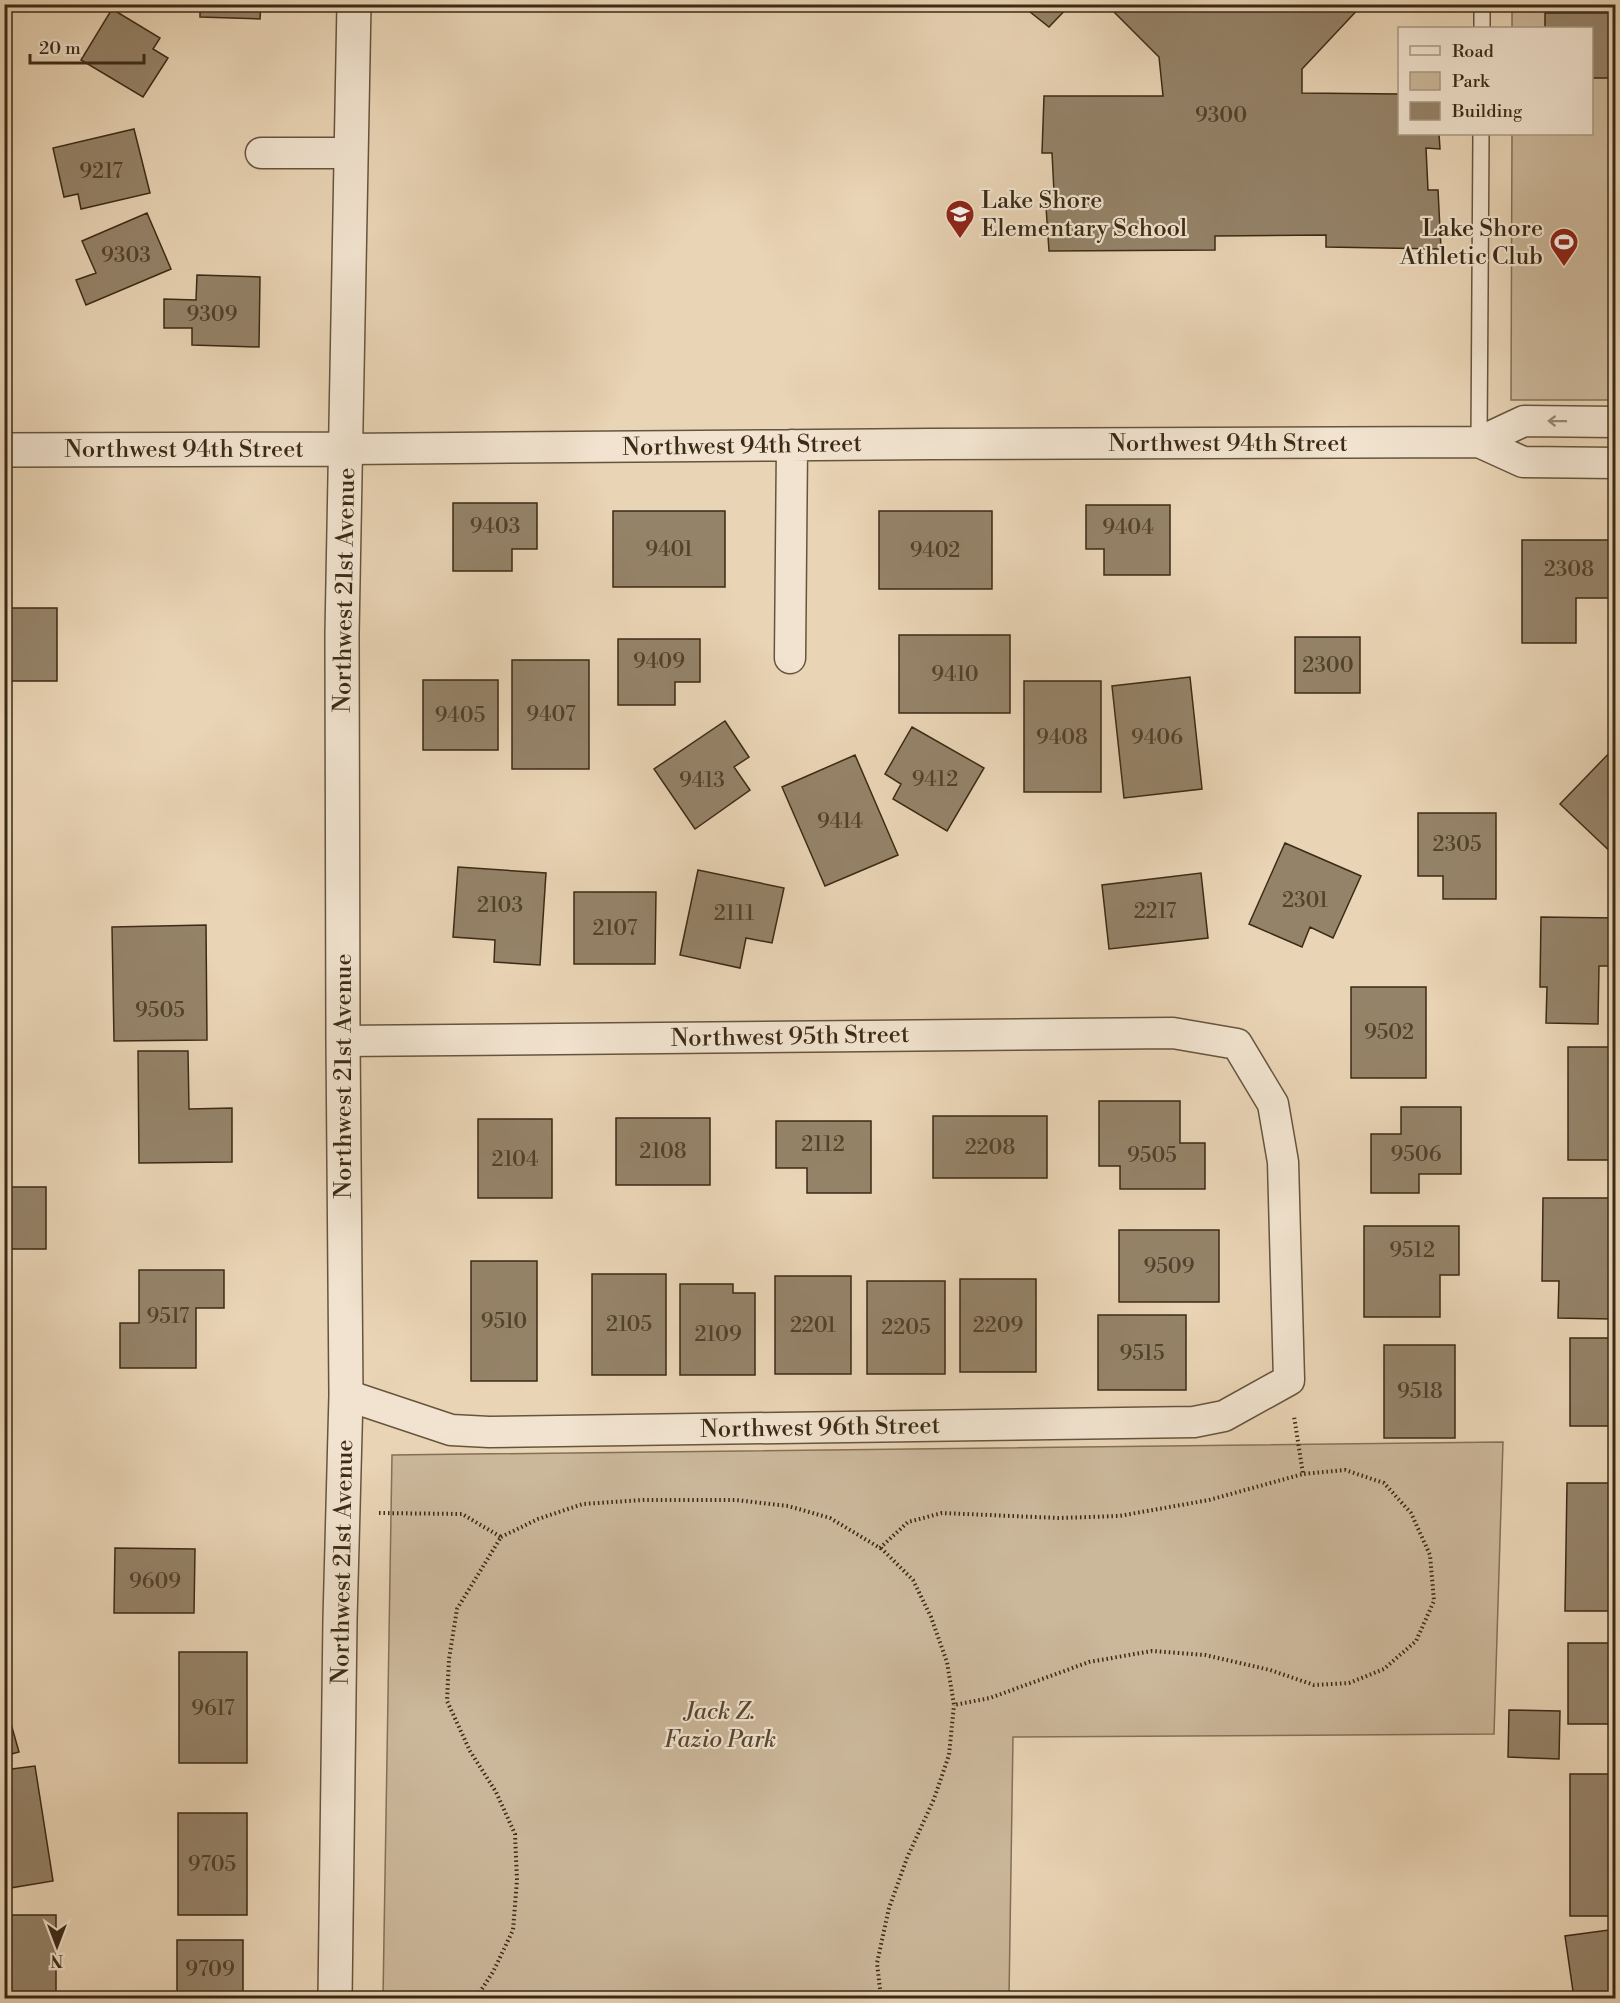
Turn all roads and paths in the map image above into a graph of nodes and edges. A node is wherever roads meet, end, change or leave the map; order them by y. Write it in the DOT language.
graph roads {
  1 [pos="354,4"];
  2 [pos="1482,4"];
  3 [pos="1482,27"];
  4 [pos="1481,135"];
  5 [pos="261,153"];
  6 [pos="351,153"];
  7 [pos="1616,422"];
  8 [pos="1479,442"];
  9 [pos="792,445"];
  10 [pos="346,449"];
  11 [pos="4,450"];
  12 [pos="1616,463"];
  13 [pos="790,658"];
  14 [pos="343,1041"];
  15 [pos="1289,1380"];
  16 [pos="346,1395"];
  17 [pos="1303,1474"];
  18 [pos="343,1511"];
  19 [pos="501,1537"];
  20 [pos="880,1548"];
  21 [pos="954,1705"];
  22 [pos="335,1998"];
  23 [pos="476,1998"];
  24 [pos="881,1998"];
  1 -- 6 [label="street, Northwest 21st Avenue"];
  2 -- 3 [label="lane"];
  4 -- 8 [label="lane"];
  5 -- 6 [label="street"];
  6 -- 10 [label="street, Northwest 21st Avenue"];
  7 -- 8 [label="street, Northwest 94th Street, one-way"];
  8 -- 9 [label="street, Northwest 94th Street"];
  8 -- 12 [label="street, Northwest 94th Street"];
  9 -- 10 [label="street, Northwest 94th Street"];
  9 -- 13 [label="street"];
  10 -- 11 [label="street, Northwest 94th Street"];
  10 -- 14 [label="street, Northwest 21st Avenue"];
  14 -- 15 [label="street, Northwest 95th Street"];
  14 -- 16 [label="street, Northwest 21st Avenue"];
  15 -- 16 [label="street, Northwest 96th Street"];
  15 -- 17 [label="path"];
  16 -- 18 [label="street, Northwest 21st Avenue"];
  17 -- 20 [label="path"];
  17 -- 21 [label="path"];
  18 -- 19 [label="path"];
  18 -- 22 [label="street, Northwest 21st Avenue"];
  19 -- 20 [label="path"];
  19 -- 23 [label="path"];
  20 -- 21 [label="path"];
  21 -- 24 [label="path"];
}
